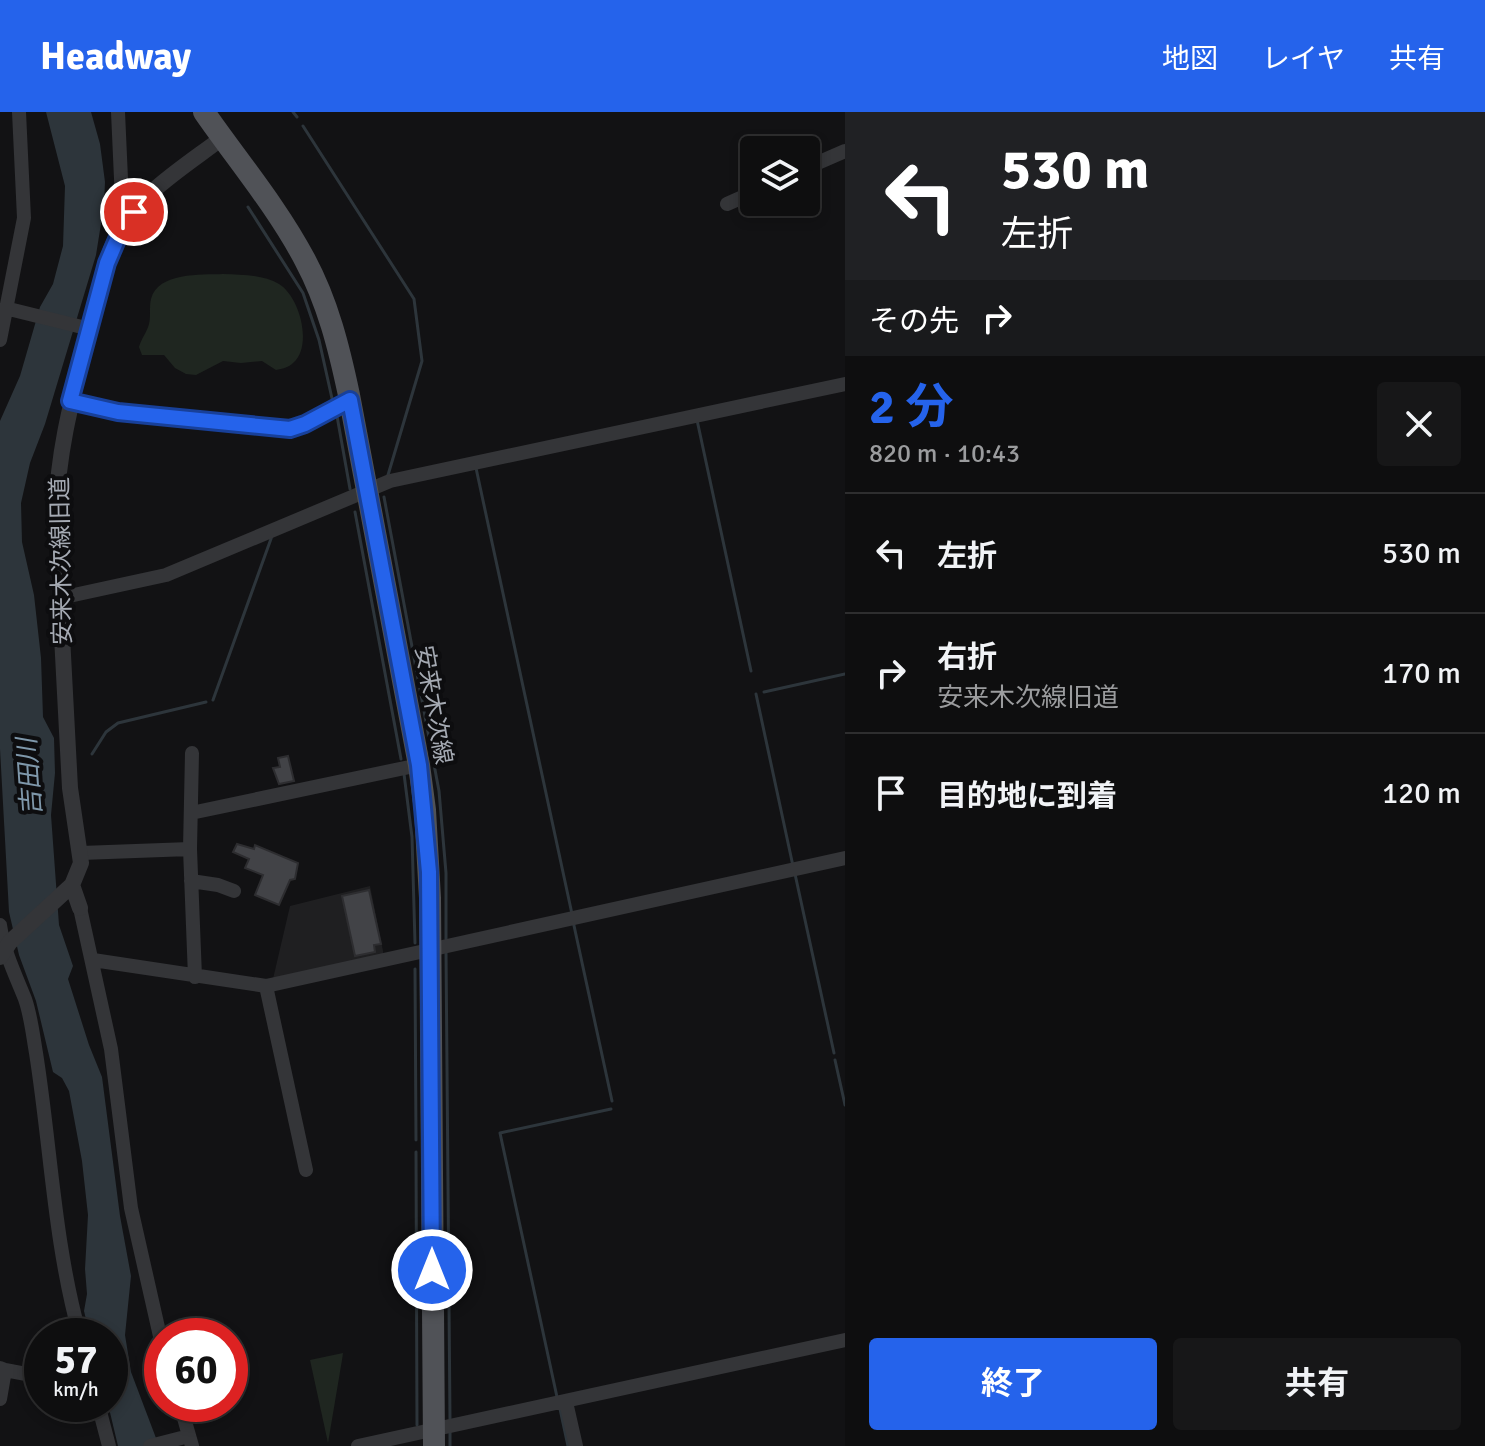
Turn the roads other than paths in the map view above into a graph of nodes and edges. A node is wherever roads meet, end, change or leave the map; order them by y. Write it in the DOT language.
graph roads {
  1 [pos="19,112"];
  2 [pos="118,112"];
  3 [pos="204,112"];
  4 [pos="222,138"];
  5 [pos="845,151"];
  6 [pos="820,162"];
  7 [pos="740,198"];
  8 [pos="727,204"];
  9 [pos="134,212"];
  10 [pos="6,302"];
  11 [pos="85,328"];
  12 [pos="0,340"];
  13 [pos="845,384"];
  14 [pos="350,400"];
  15 [pos="70,401"];
  16 [pos="367,489"];
  17 [pos="60,598"];
  18 [pos="192,753"];
  19 [pos="419,765"];
  20 [pos="191,813"];
  21 [pos="190,849"];
  22 [pos="81,853"];
  23 [pos="845,858"];
  24 [pos="191,881"];
  25 [pos="70,887"];
  26 [pos="234,891"];
  27 [pos="80,908"];
  28 [pos="0,925"];
  29 [pos="5,950"];
  30 [pos="431,950"];
  31 [pos="93,960"];
  32 [pos="195,977"];
  33 [pos="266,986"];
  34 [pos="306,1170"];
  35 [pos="75,1318"];
  36 [pos="156,1318"];
  37 [pos="845,1340"];
  38 [pos="3,1369"];
  39 [pos="24,1373"];
  40 [pos="0,1399"];
  41 [pos="566,1402"];
  42 [pos="103,1422"];
  43 [pos="434,1438"];
  44 [pos="188,1440"];
  45 [pos="109,1446"];
  46 [pos="150,1446"];
  47 [pos="358,1446"];
  48 [pos="576,1446"];
  1 -- 10 [label="street"];
  2 -- 9 [label="street"];
  3 -- 4 [label="main road, 安来木次線"];
  4 -- 9 [label="street, 安来木次線旧道"];
  4 -- 14 [label="main road, 安来木次線"];
  5 -- 6 [label="street"];
  7 -- 8 [label="street"];
  9 -- 11 [label="street, 安来木次線旧道"];
  10 -- 11 [label="street"];
  10 -- 12 [label="street"];
  11 -- 15 [label="street, 安来木次線旧道"];
  13 -- 16 [label="street"];
  14 -- 15 [label="street"];
  14 -- 16 [label="main road, 安来木次線"];
  15 -- 17 [label="street, 安来木次線旧道"];
  16 -- 17 [label="street"];
  16 -- 19 [label="main road, 安来木次線"];
  17 -- 22 [label="street, 安来木次線旧道"];
  18 -- 20 [label="street"];
  19 -- 20 [label="street"];
  19 -- 30 [label="main road, 安来木次線"];
  20 -- 21 [label="street"];
  21 -- 22 [label="street"];
  21 -- 24 [label="street"];
  22 -- 25 [label="street, 安来木次線旧道"];
  23 -- 30 [label="street"];
  24 -- 26 [label="street"];
  24 -- 32 [label="street"];
  25 -- 27 [label="street"];
  25 -- 29 [label="street"];
  27 -- 31 [label="street"];
  28 -- 29 [label="street"];
  29 -- 35 [label="street"];
  30 -- 33 [label="street"];
  30 -- 43 [label="main road, 安来木次線"];
  31 -- 32 [label="street"];
  31 -- 36 [label="street"];
  32 -- 33 [label="street"];
  33 -- 34 [label="street"];
  37 -- 41 [label="street"];
  38 -- 39 [label="street"];
  38 -- 40 [label="street"];
  41 -- 43 [label="street"];
  41 -- 48 [label="street"];
  42 -- 45 [label="street"];
  43 -- 47 [label="street"];
  44 -- 46 [label="street"];
}
